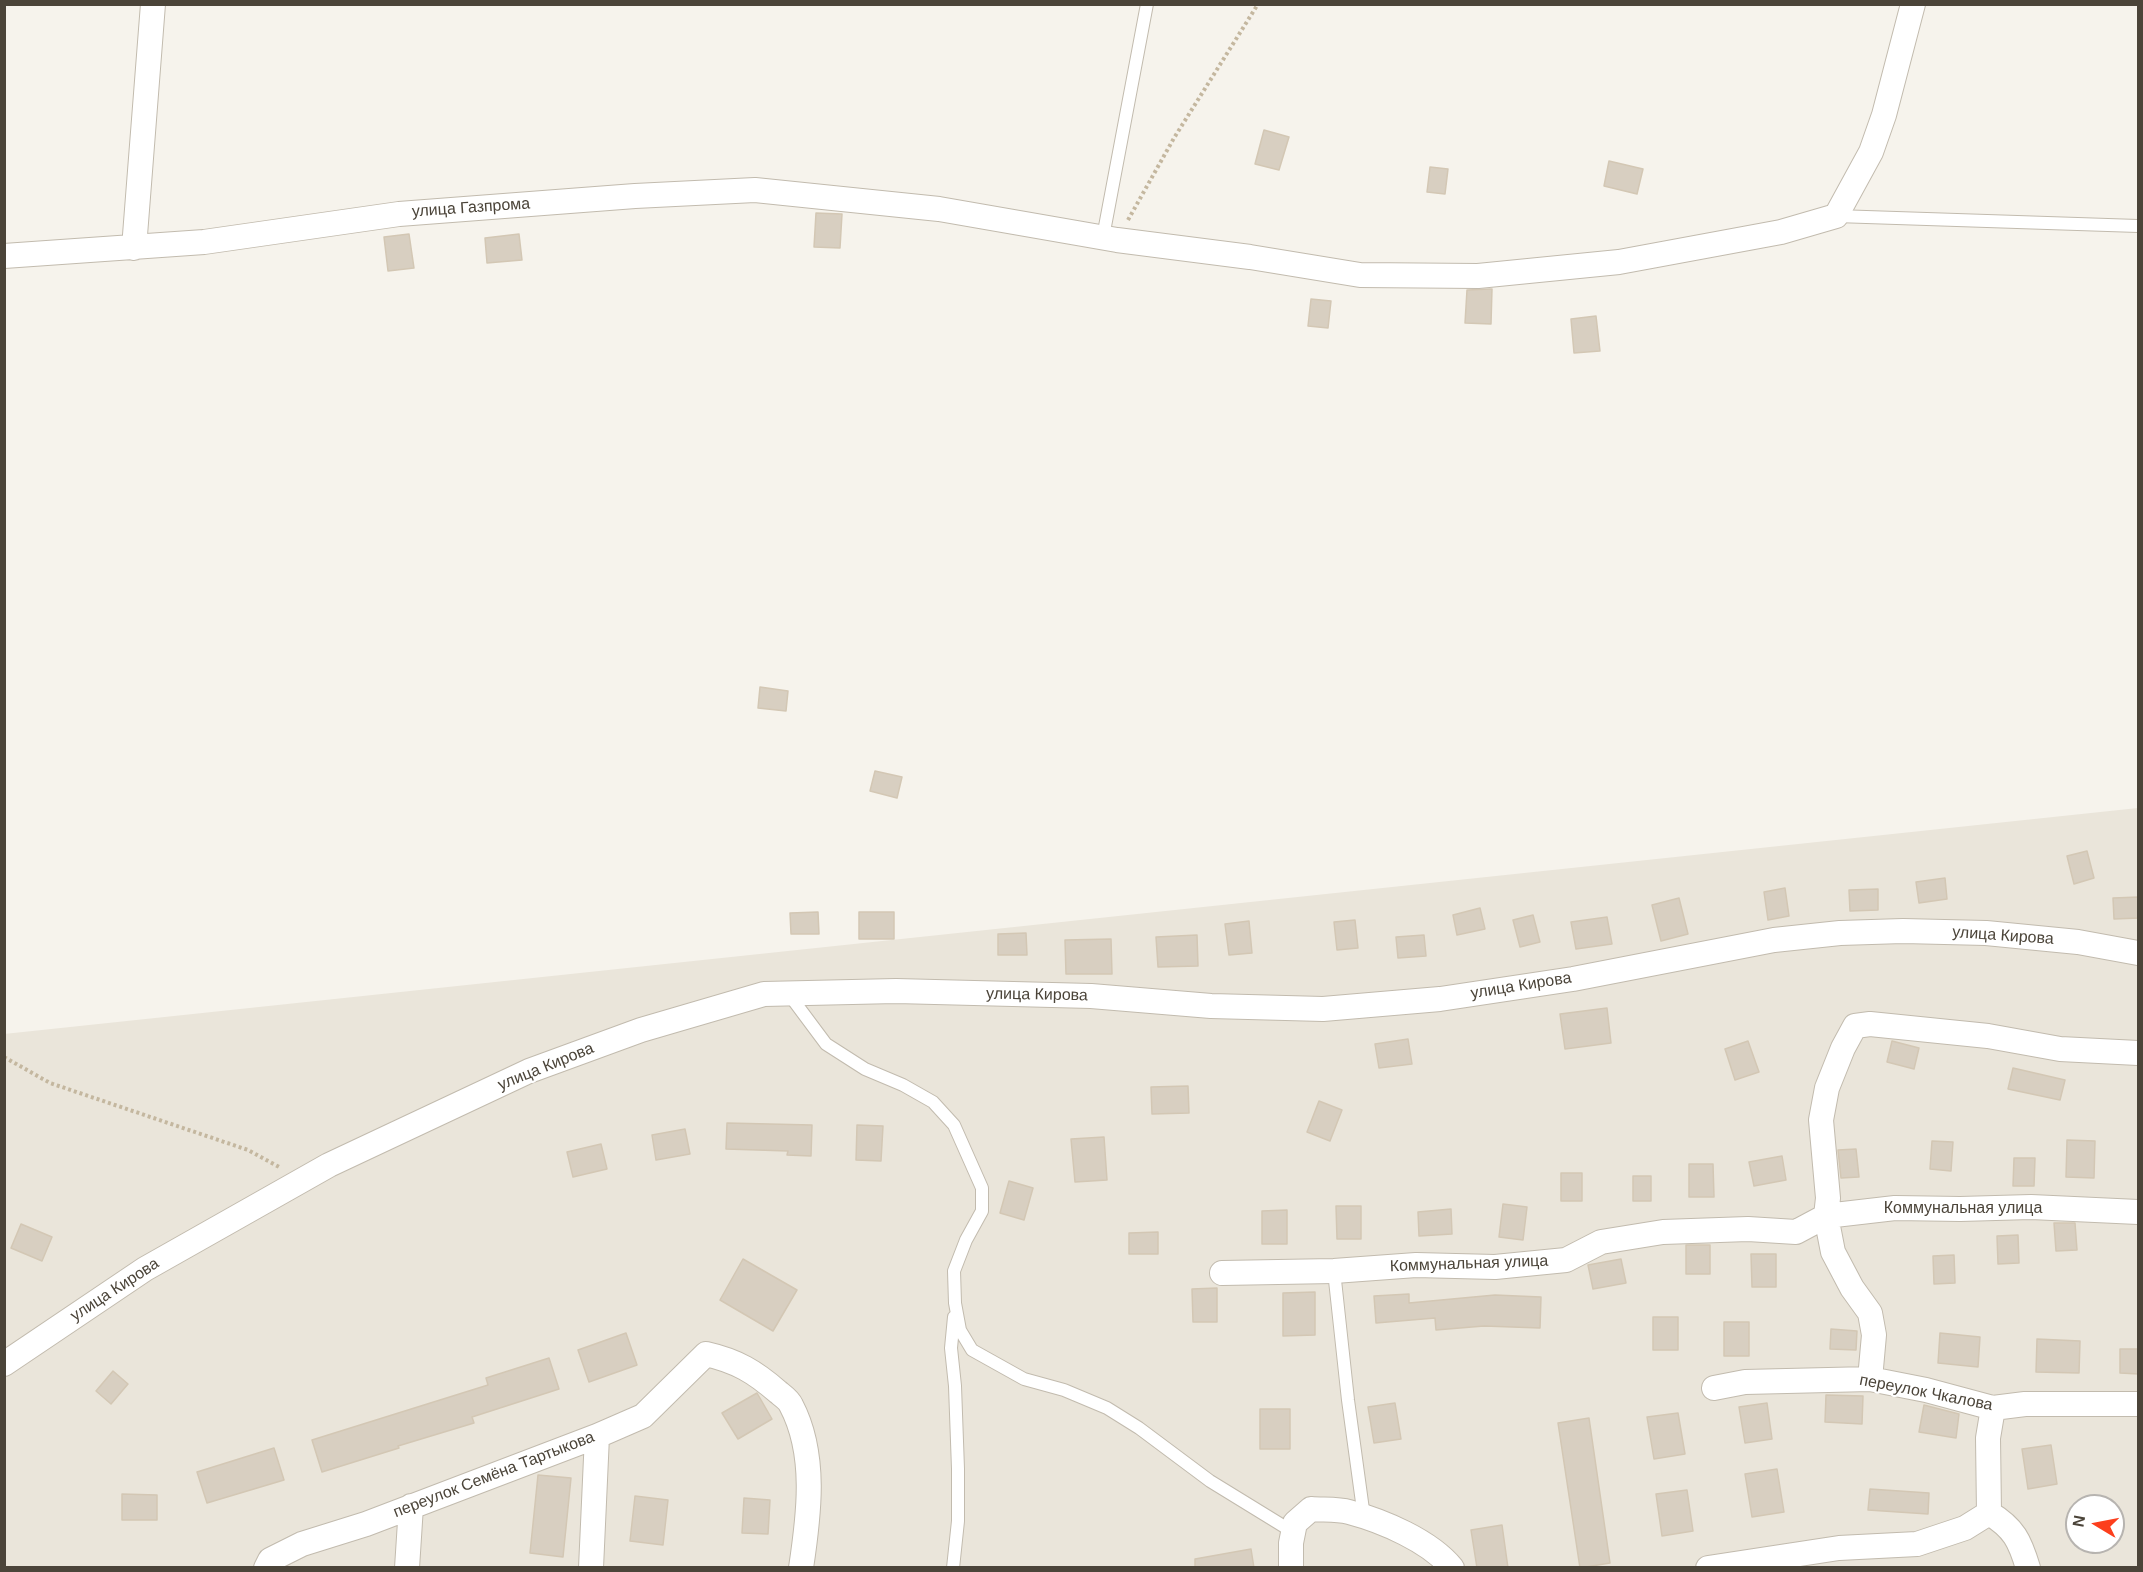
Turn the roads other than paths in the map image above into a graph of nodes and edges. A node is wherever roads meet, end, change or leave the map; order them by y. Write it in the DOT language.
graph roads {
  1 [pos="153,4"];
  2 [pos="1147,4"];
  3 [pos="1913,4"];
  4 [pos="1836,216"];
  5 [pos="2139,226"];
  6 [pos="1110,239"];
  7 [pos="134,248"];
  8 [pos="4,256"];
  9 [pos="2139,952"];
  10 [pos="788,993"];
  11 [pos="2139,1053"];
  12 [pos="2139,1212"];
  13 [pos="1826,1216"];
  14 [pos="1334,1271"];
  15 [pos="1222,1273"];
  16 [pos="955,1303"];
  17 [pos="8,1364"];
  18 [pos="1870,1379"];
  19 [pos="1714,1388"];
  20 [pos="2139,1404"];
  21 [pos="1993,1408"];
  22 [pos="597,1436"];
  23 [pos="411,1506"];
  24 [pos="1989,1513"];
  25 [pos="1364,1517"];
  26 [pos="1293,1532"];
  27 [pos="266,1568"];
  28 [pos="407,1568"];
  29 [pos="591,1568"];
  30 [pos="801,1568"];
  31 [pos="953,1568"];
  32 [pos="1291,1568"];
  33 [pos="1452,1568"];
  34 [pos="1708,1568"];
  35 [pos="2028,1568"];
  1 -- 7 [label="street"];
  2 -- 6 [label="lane"];
  3 -- 4 [label="street"];
  4 -- 5 [label="lane"];
  4 -- 6 [label="street, улица Газпрома"];
  6 -- 7 [label="street, улица Газпрома"];
  7 -- 8 [label="street, улица Газпрома"];
  9 -- 10 [label="street, улица Кирова"];
  10 -- 16 [label="lane"];
  10 -- 17 [label="street, улица Кирова"];
  11 -- 13 [label="street"];
  12 -- 13 [label="street, Коммунальная улица"];
  13 -- 14 [label="street, Коммунальная улица"];
  13 -- 18 [label="street"];
  14 -- 15 [label="street, Коммунальная улица"];
  14 -- 25 [label="lane"];
  16 -- 26 [label="lane"];
  16 -- 31 [label="lane"];
  18 -- 19 [label="street, переулок Чкалова"];
  18 -- 21 [label="street, переулок Чкалова"];
  20 -- 21 [label="street, переулок Чкалова"];
  21 -- 24 [label="street"];
  22 -- 23 [label="street, переулок Семёна Тартыкова"];
  22 -- 29 [label="street"];
  22 -- 30 [label="street, переулок Семёна Тартыкова"];
  23 -- 27 [label="street, переулок Семёна Тартыкова"];
  23 -- 28 [label="street"];
  24 -- 34 [label="street"];
  24 -- 35 [label="street"];
  25 -- 26 [label="street"];
  25 -- 33 [label="street"];
  26 -- 32 [label="street"];
}
